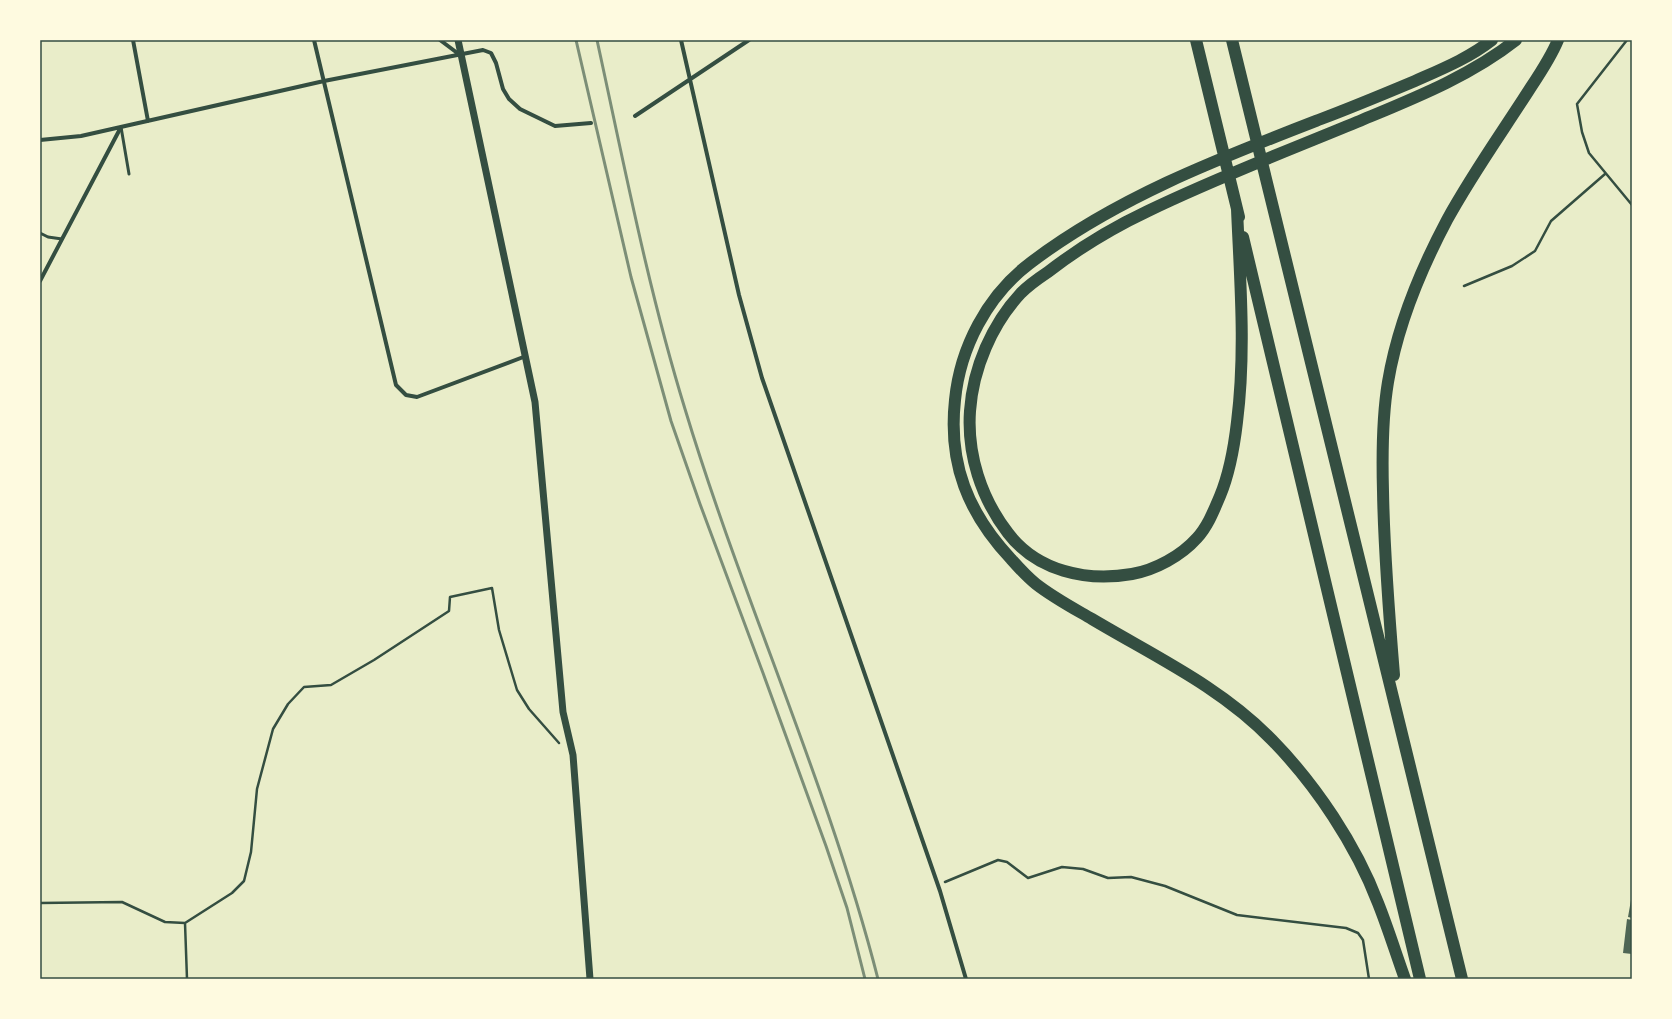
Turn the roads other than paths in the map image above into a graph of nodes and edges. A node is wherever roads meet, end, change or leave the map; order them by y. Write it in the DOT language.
graph roads {
  1 [pos="133,40"];
  2 [pos="314,40"];
  3 [pos="440,40"];
  4 [pos="458,40"];
  5 [pos="681,40"];
  6 [pos="749,40"];
  7 [pos="1196,40"];
  8 [pos="1232,40"];
  9 [pos="1492,40"];
  10 [pos="1516,40"];
  11 [pos="1558,40"];
  12 [pos="460,55"];
  13 [pos="689,80"];
  14 [pos="324,81"];
  15 [pos="635,116"];
  16 [pos="148,120"];
  17 [pos="591,123"];
  18 [pos="121,126"];
  19 [pos="40,140"];
  20 [pos="129,174"];
  21 [pos="1237,209"];
  22 [pos="40,233"];
  23 [pos="62,239"];
  24 [pos="40,281"];
  25 [pos="526,356"];
  26 [pos="1397,710"];
  27 [pos="590,979"];
  28 [pos="966,979"];
  29 [pos="1405,979"];
  30 [pos="1420,979"];
  31 [pos="1462,979"];
  1 -- 16 [label="street"];
  2 -- 14 [label="street"];
  3 -- 12 [label="street"];
  4 -- 12 [label="street"];
  5 -- 13 [label="street"];
  6 -- 13 [label="street"];
  7 -- 21 [label="highway"];
  8 -- 26 [label="highway"];
  9 -- 29 [label="highway"];
  10 -- 21 [label="highway"];
  11 -- 26 [label="highway"];
  12 -- 14 [label="street"];
  12 -- 17 [label="street"];
  12 -- 25 [label="street"];
  13 -- 15 [label="street"];
  13 -- 28 [label="street"];
  14 -- 16 [label="street"];
  14 -- 25 [label="street"];
  16 -- 18 [label="street"];
  18 -- 19 [label="street"];
  18 -- 20 [label="lane"];
  18 -- 23 [label="street"];
  21 -- 30 [label="highway"];
  22 -- 23 [label="lane"];
  23 -- 24 [label="street"];
  25 -- 27 [label="street"];
  26 -- 31 [label="highway"];
}
